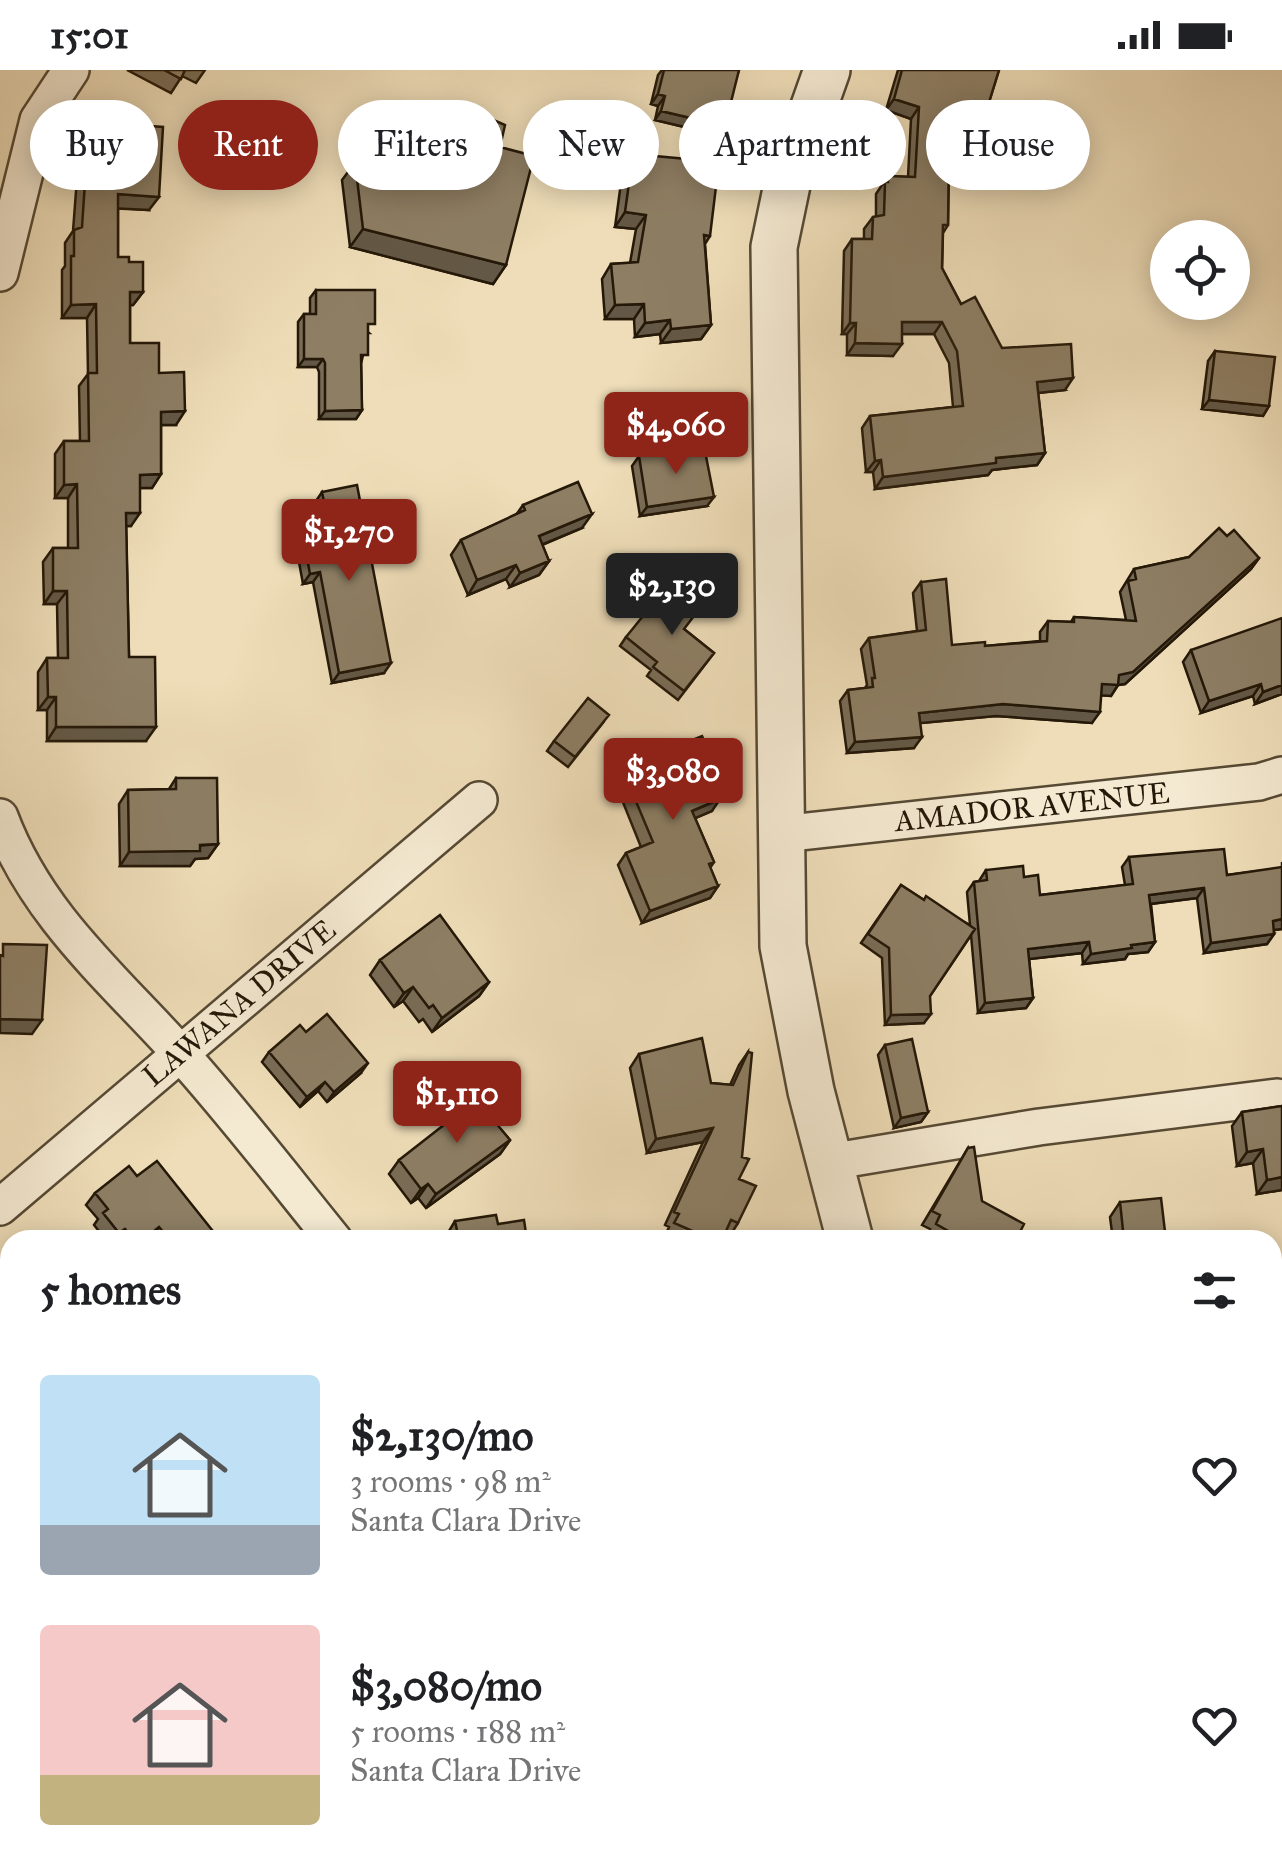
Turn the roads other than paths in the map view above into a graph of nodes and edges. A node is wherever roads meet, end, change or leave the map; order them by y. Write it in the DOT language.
graph roads {
  1 [pos="71,70"];
  2 [pos="827,70"];
  3 [pos="0,272"];
  4 [pos="1282,776"];
  5 [pos="479,800"];
  6 [pos="0,817"];
  7 [pos="781,834"];
  8 [pos="180,1054"];
  9 [pos="1276,1097"];
  10 [pos="828,1162"];
  11 [pos="0,1206"];
  12 [pos="326,1230"];
  13 [pos="847,1230"];
  1 -- 3 [label="street"];
  2 -- 7 [label="street"];
  4 -- 7 [label="street, AMADOR AVENUE"];
  5 -- 8 [label="street, LAWANA DRIVE"];
  6 -- 8 [label="street"];
  7 -- 10 [label="street"];
  8 -- 11 [label="street, LAWANA DRIVE"];
  8 -- 12 [label="street"];
  9 -- 10 [label="street"];
  10 -- 13 [label="street"];
}
